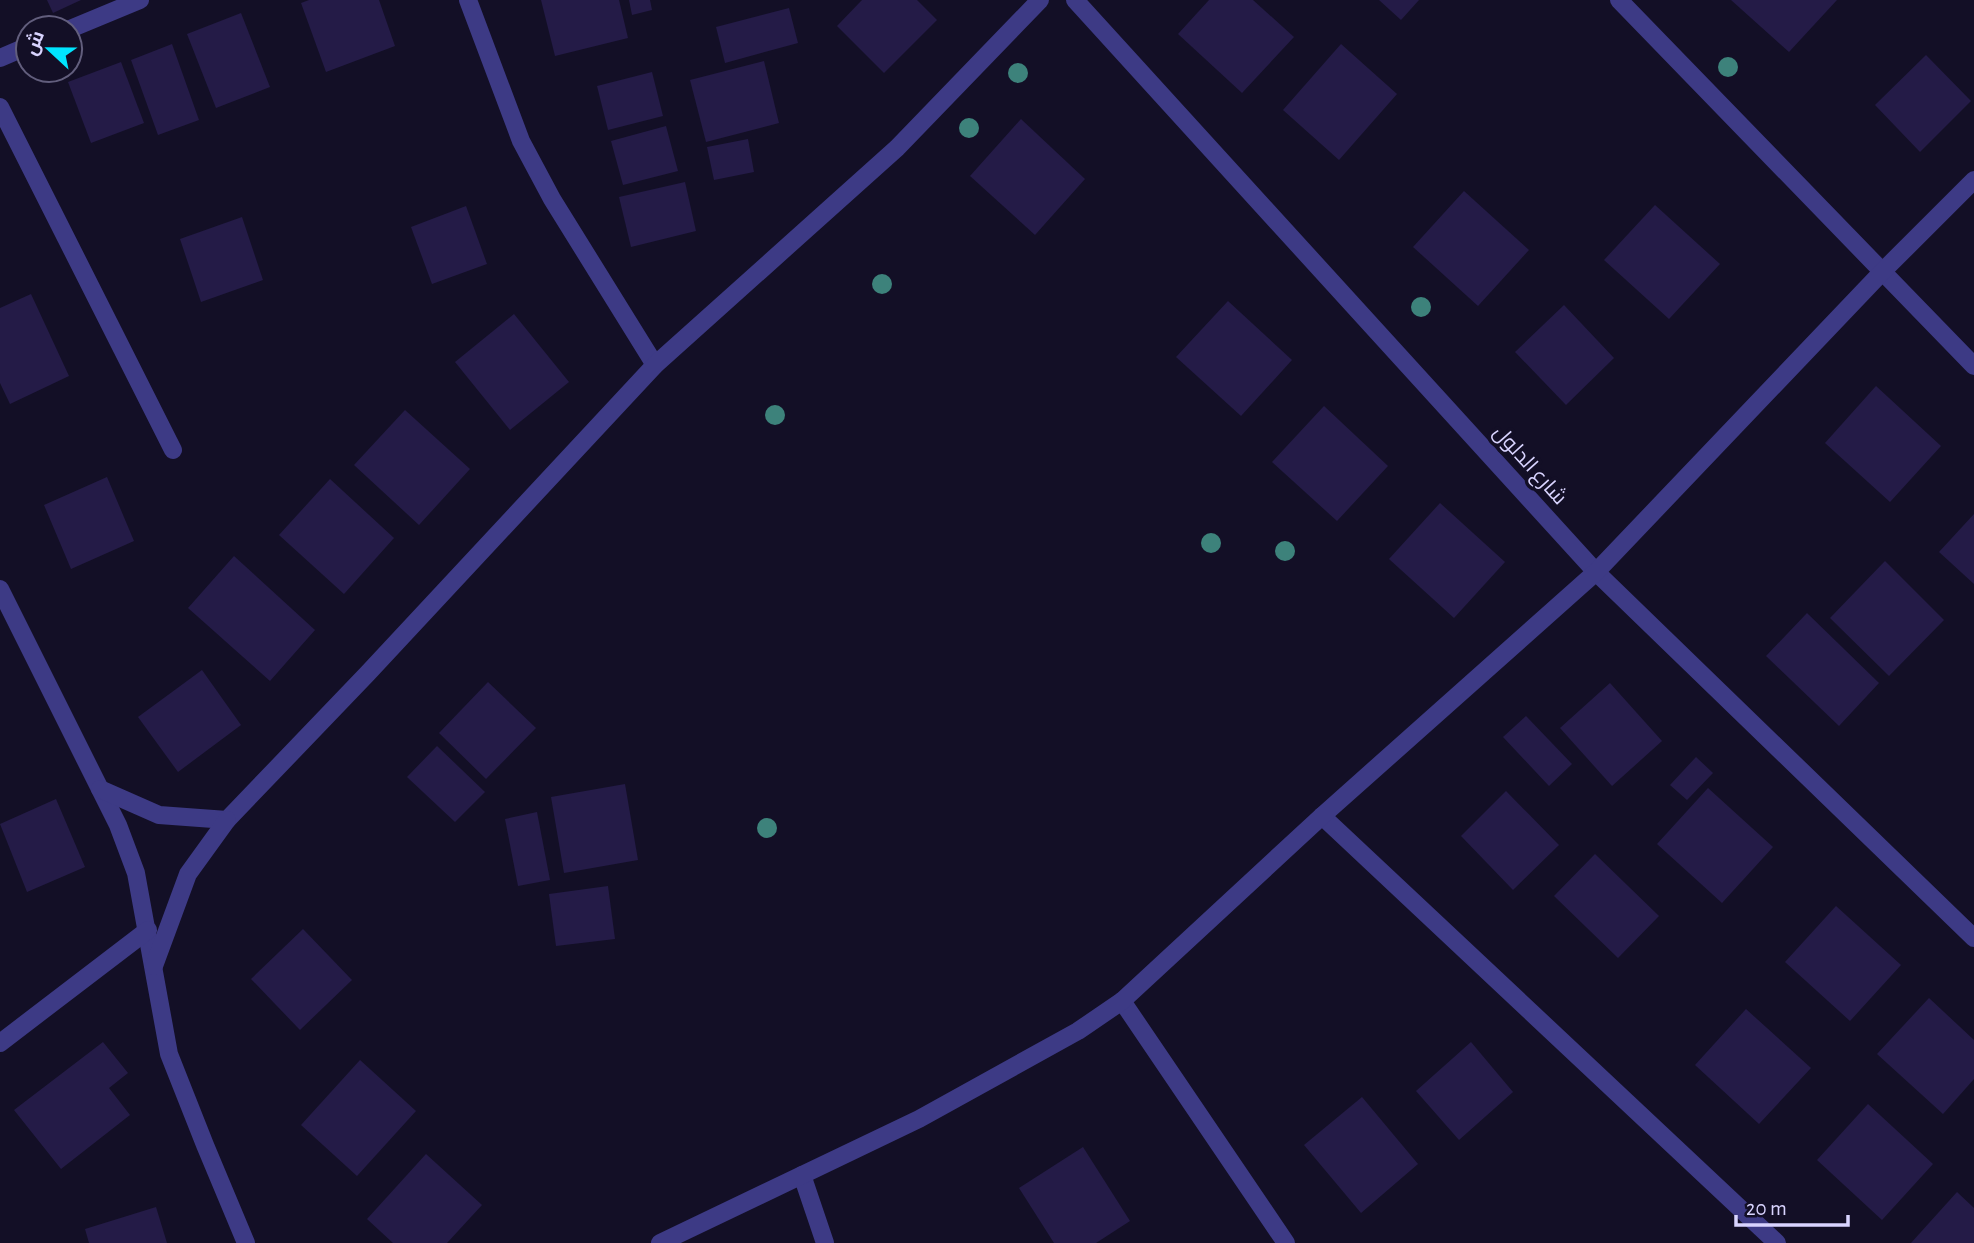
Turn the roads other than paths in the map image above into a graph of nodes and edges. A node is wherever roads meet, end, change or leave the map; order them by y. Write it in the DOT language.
graph roads {
  1 [pos="140,0"];
  2 [pos="468,0"];
  3 [pos="1041,0"];
  4 [pos="1075,0"];
  5 [pos="1619,0"];
  6 [pos="84,23"];
  7 [pos="0,107"];
  8 [pos="1974,180"];
  9 [pos="1883,271"];
  10 [pos="655,365"];
  11 [pos="1974,366"];
  12 [pos="173,450"];
  13 [pos="1596,572"];
  14 [pos="0,589"];
  15 [pos="100,789"];
  16 [pos="1322,816"];
  17 [pos="227,820"];
  18 [pos="148,930"];
  19 [pos="1974,938"];
  20 [pos="154,966"];
  21 [pos="1122,1001"];
  22 [pos="0,1042"];
  23 [pos="802,1175"];
  24 [pos="246,1243"];
  25 [pos="660,1243"];
  26 [pos="825,1243"];
  27 [pos="1286,1243"];
  28 [pos="1777,1243"];
  1 -- 6 [label="street"];
  2 -- 10 [label="street"];
  3 -- 10 [label="street"];
  4 -- 13 [label="street, شارع الدلول"];
  5 -- 9 [label="street"];
  7 -- 12 [label="street"];
  8 -- 9 [label="street"];
  9 -- 11 [label="street"];
  9 -- 13 [label="street"];
  10 -- 17 [label="street"];
  13 -- 16 [label="street"];
  13 -- 19 [label="street, شارع الدلول"];
  14 -- 15 [label="street"];
  15 -- 17 [label="street"];
  15 -- 18 [label="street"];
  16 -- 21 [label="street"];
  16 -- 28 [label="street"];
  17 -- 20 [label="street"];
  18 -- 20 [label="street"];
  18 -- 22 [label="street"];
  20 -- 24 [label="street"];
  21 -- 23 [label="street"];
  21 -- 27 [label="street"];
  23 -- 25 [label="street"];
  23 -- 26 [label="street"];
}
